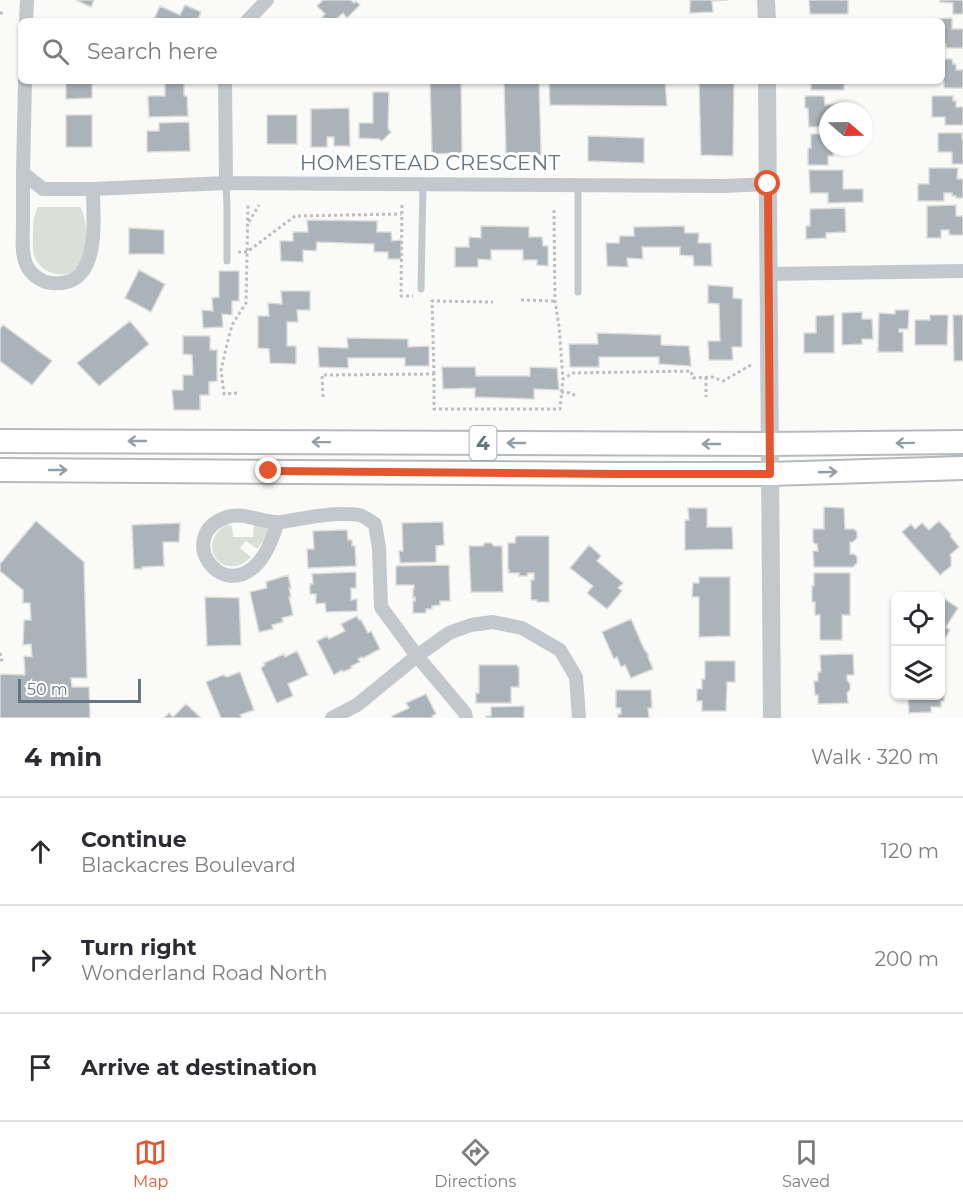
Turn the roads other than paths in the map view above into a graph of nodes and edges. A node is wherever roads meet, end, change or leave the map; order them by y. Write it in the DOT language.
graph roads {
  1 [pos="27,0"];
  2 [pos="267,0"];
  3 [pos="766,0"];
  4 [pos="26,18"];
  5 [pos="250,18"];
  6 [pos="766,18"];
  7 [pos="25,84"];
  8 [pos="225,84"];
  9 [pos="767,84"];
  10 [pos="23,173"];
  11 [pos="226,183"];
  12 [pos="423,184"];
  13 [pos="768,184"];
  14 [pos="578,185"];
  15 [pos="93,189"];
  16 [pos="227,257"];
  17 [pos="963,271"];
  18 [pos="768,274"];
  19 [pos="421,289"];
  20 [pos="578,292"];
  21 [pos="0,441"];
  22 [pos="963,442"];
  23 [pos="770,444"];
  24 [pos="963,468"];
  25 [pos="0,470"];
  26 [pos="770,474"];
  27 [pos="278,522"];
  28 [pos="417,656"];
  29 [pos="332,718"];
  30 [pos="466,718"];
  31 [pos="579,718"];
  32 [pos="772,718"];
  1 -- 4 [label="street"];
  2 -- 5 [label="street"];
  3 -- 6 [label="street"];
  7 -- 10 [label="street"];
  8 -- 11 [label="street"];
  9 -- 13 [label="street"];
  10 -- 15 [label="street, HOMESTEAD CRESCENT"];
  10 -- 15 [label="street"];
  11 -- 12 [label="street, HOMESTEAD CRESCENT"];
  11 -- 15 [label="street, HOMESTEAD CRESCENT"];
  11 -- 16 [label="lane"];
  12 -- 14 [label="street, HOMESTEAD CRESCENT"];
  12 -- 19 [label="lane"];
  13 -- 14 [label="street, HOMESTEAD CRESCENT"];
  13 -- 18 [label="street"];
  14 -- 20 [label="lane"];
  17 -- 18 [label="street"];
  18 -- 23 [label="street"];
  23 -- 21 [label="main road, 4, one-way"];
  22 -- 23 [label="main road, 4, one-way"];
  23 -- 26 [label="street"];
  26 -- 24 [label="main road, 4, one-way"];
  25 -- 26 [label="main road, 4, one-way"];
  26 -- 32 [label="street"];
  27 -- 27 [label="street"];
  27 -- 28 [label="street"];
  28 -- 29 [label="street"];
  28 -- 30 [label="street"];
  28 -- 31 [label="street"];
}
